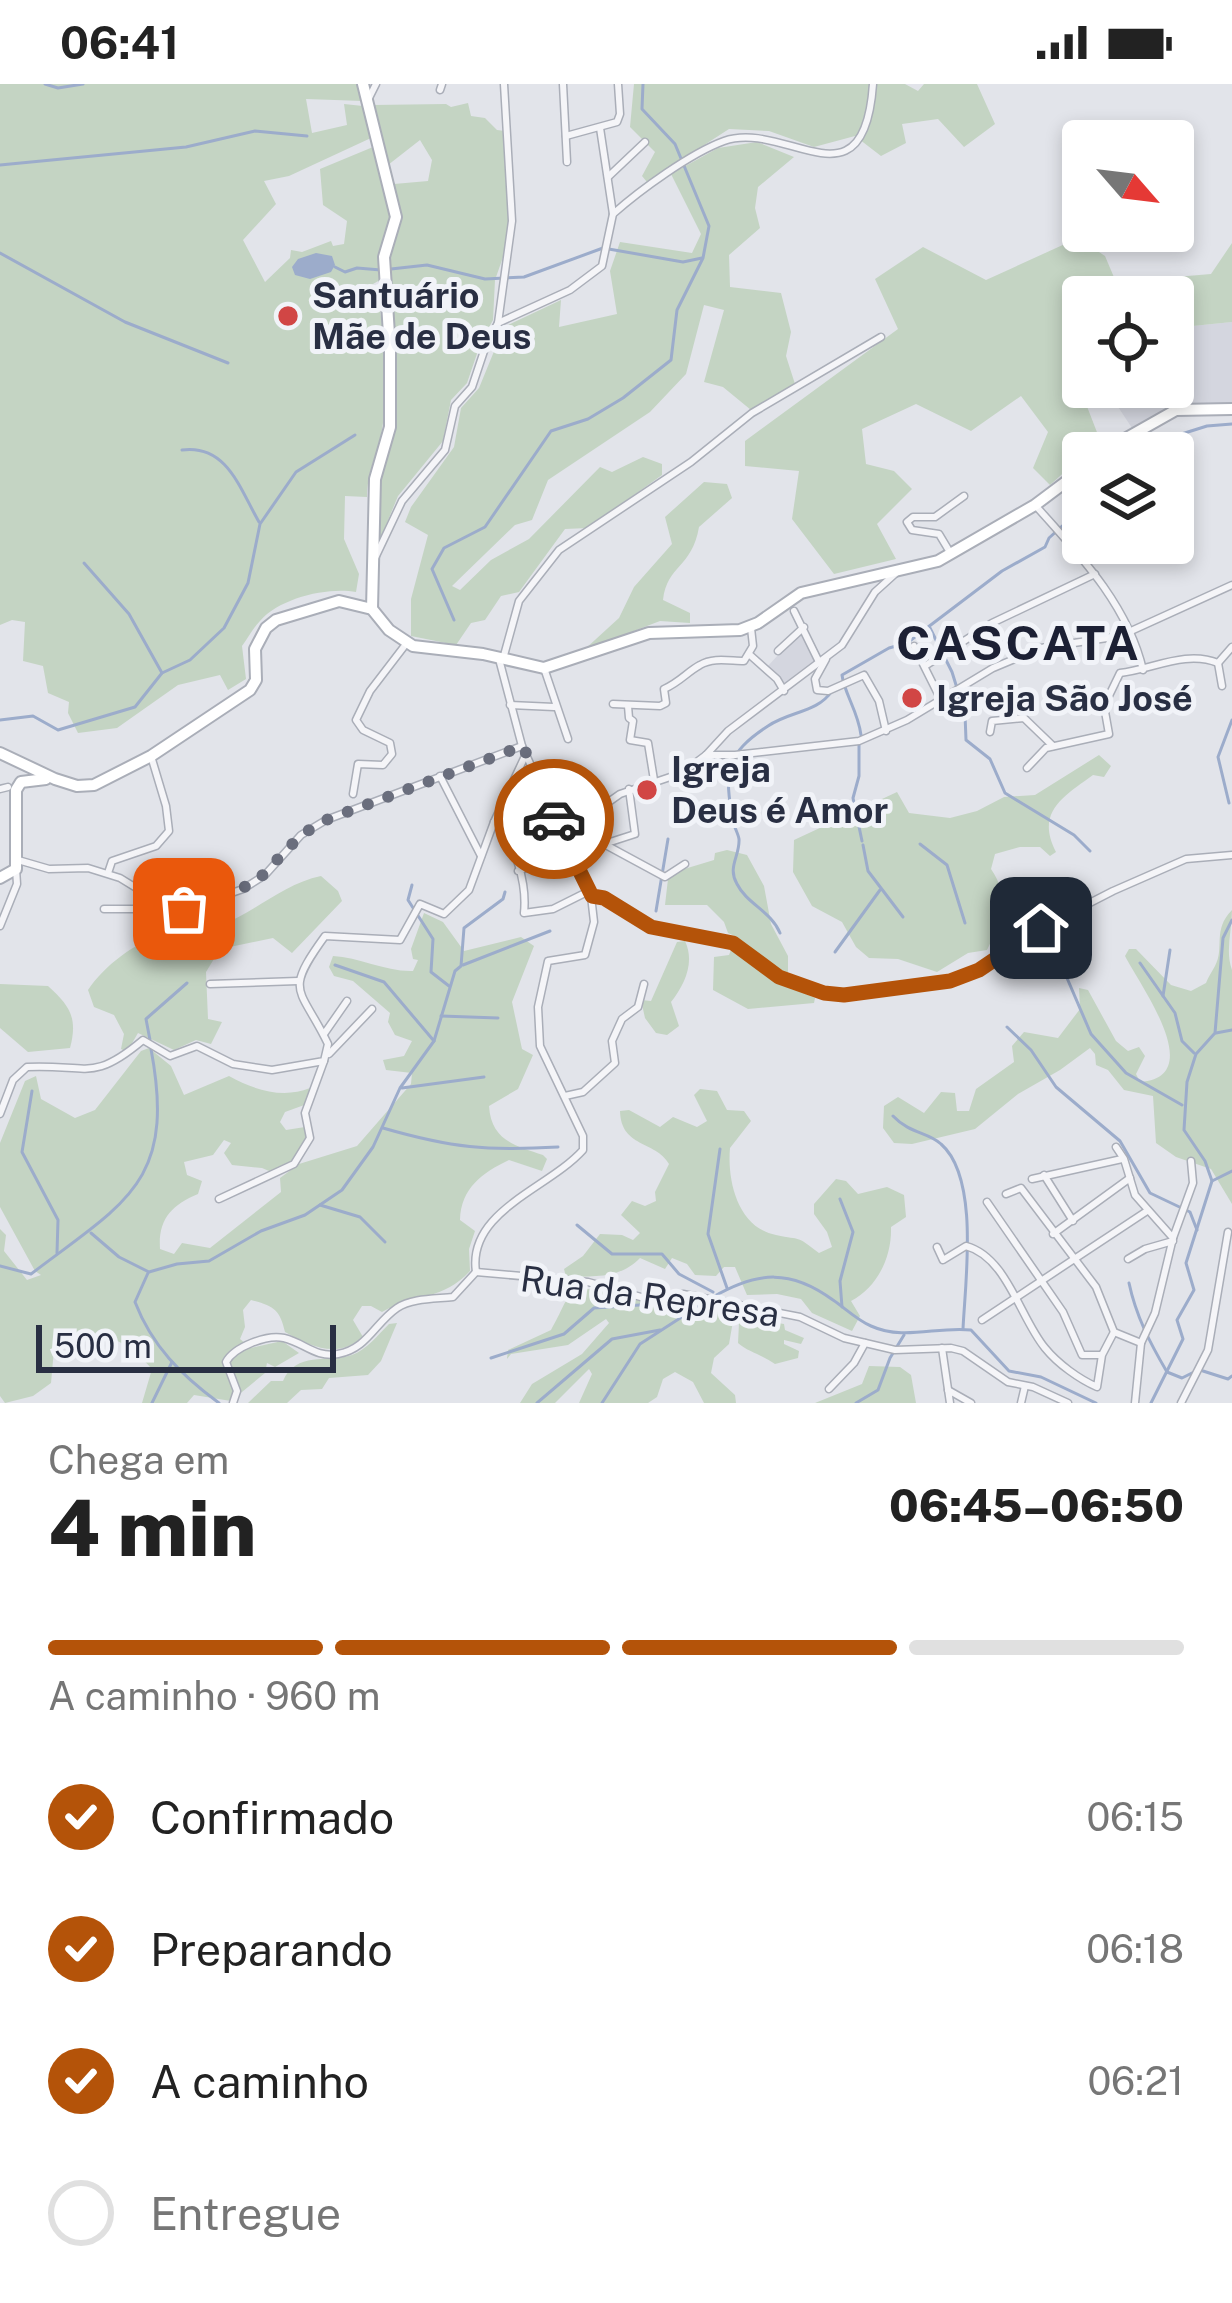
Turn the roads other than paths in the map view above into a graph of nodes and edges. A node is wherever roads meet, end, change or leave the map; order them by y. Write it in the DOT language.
graph roads {
  1 [pos="363,84"];
  2 [pos="376,84"];
  3 [pos="504,84"];
  4 [pos="563,84"];
  5 [pos="618,84"];
  6 [pos="873,84"];
  7 [pos="366,104"];
  8 [pos="600,128"];
  9 [pos="566,136"];
  10 [pos="645,142"];
  11 [pos="567,162"];
  12 [pos="608,177"];
  13 [pos="614,214"];
  14 [pos="498,323"];
  15 [pos="881,338"];
  16 [pos="1232,409"];
  17 [pos="1137,432"];
  18 [pos="1062,485"];
  19 [pos="964,496"];
  20 [pos="1035,505"];
  21 [pos="1062,535"];
  22 [pos="951,554"];
  23 [pos="373,561"];
  24 [pos="1087,564"];
  25 [pos="896,572"];
  26 [pos="1095,574"];
  27 [pos="1232,585"];
  28 [pos="366,607"];
  29 [pos="794,611"];
  30 [pos="750,627"];
  31 [pos="804,627"];
  32 [pos="1131,632"];
  33 [pos="406,643"];
  34 [pos="914,646"];
  35 [pos="1232,646"];
  36 [pos="778,651"];
  37 [pos="749,654"];
  38 [pos="828,656"];
  39 [pos="501,658"];
  40 [pos="818,660"];
  41 [pos="1218,663"];
  42 [pos="925,666"];
  43 [pos="544,668"];
  44 [pos="1143,670"];
  45 [pos="1222,686"];
  46 [pos="784,692"];
  47 [pos="941,700"];
  48 [pos="510,704"];
  49 [pos="613,704"];
  50 [pos="628,706"];
  51 [pos="556,707"];
  52 [pos="886,731"];
  53 [pos="990,732"];
  54 [pos="568,739"];
  55 [pos="1053,746"];
  56 [pos="524,750"];
  57 [pos="0,753"];
  58 [pos="706,754"];
  59 [pos="151,756"];
  60 [pos="1028,768"];
  61 [pos="440,776"];
  62 [pos="55,779"];
  63 [pos="655,781"];
  64 [pos="628,789"];
  65 [pos="353,794"];
  66 [pos="15,802"];
  67 [pos="0,808"];
  68 [pos="494,823"];
  69 [pos="564,835"];
  70 [pos="604,844"];
  71 [pos="569,851"];
  72 [pos="1232,855"];
  73 [pos="481,856"];
  74 [pos="686,864"];
  75 [pos="17,865"];
  76 [pos="518,871"];
  77 [pos="108,873"];
  78 [pos="0,878"];
  79 [pos="590,894"];
  80 [pos="104,909"];
  81 [pos="184,909"];
  82 [pos="0,926"];
  83 [pos="298,981"];
  84 [pos="210,984"];
  85 [pos="644,984"];
  86 [pos="346,1001"];
  87 [pos="372,1009"];
  88 [pos="323,1034"];
  89 [pos="326,1058"];
  90 [pos="565,1096"];
  91 [pos="3,1098"];
  92 [pos="0,1114"];
  93 [pos="1116,1147"];
  94 [pos="1124,1159"];
  95 [pos="1191,1161"];
  96 [pos="1044,1175"];
  97 [pos="1130,1178"];
  98 [pos="1032,1179"];
  99 [pos="1006,1194"];
  100 [pos="219,1199"];
  101 [pos="987,1202"];
  102 [pos="1147,1211"];
  103 [pos="1072,1220"];
  104 [pos="1228,1232"];
  105 [pos="1053,1234"];
  106 [pos="1173,1239"];
  107 [pos="937,1247"];
  108 [pos="1128,1259"];
  109 [pos="1076,1261"];
  110 [pos="476,1272"];
  111 [pos="1043,1282"];
  112 [pos="1015,1300"];
  113 [pos="982,1320"];
  114 [pos="1114,1333"];
  115 [pos="865,1343"];
  116 [pos="1141,1343"];
  117 [pos="942,1348"];
  118 [pos="1102,1354"];
  119 [pos="1025,1386"];
  120 [pos="829,1389"];
  121 [pos="948,1390"];
  122 [pos="233,1403"];
  123 [pos="950,1403"];
  124 [pos="971,1403"];
  125 [pos="1022,1403"];
  126 [pos="1068,1403"];
  127 [pos="1135,1403"];
  128 [pos="1181,1403"];
  1 -- 7 [label="main road"];
  2 -- 7 [label="street"];
  3 -- 14 [label="street"];
  4 -- 9 [label="street"];
  5 -- 8 [label="street"];
  6 -- 13 [label="street"];
  7 -- 23 [label="main road"];
  8 -- 9 [label="street"];
  8 -- 12 [label="street"];
  9 -- 11 [label="street"];
  10 -- 12 [label="street"];
  12 -- 13 [label="street"];
  13 -- 14 [label="street"];
  14 -- 23 [label="street"];
  15 -- 39 [label="street"];
  16 -- 17 [label="main road"];
  18 -- 20 [label="main road"];
  19 -- 22 [label="street"];
  20 -- 21 [label="street"];
  20 -- 22 [label="main road"];
  22 -- 25 [label="main road"];
  23 -- 28 [label="main road"];
  24 -- 26 [label="street"];
  25 -- 30 [label="main road"];
  25 -- 38 [label="street"];
  26 -- 32 [label="street"];
  26 -- 42 [label="street"];
  27 -- 32 [label="street"];
  28 -- 33 [label="main road"];
  28 -- 59 [label="main road"];
  29 -- 31 [label="street"];
  30 -- 37 [label="street"];
  30 -- 43 [label="main road"];
  31 -- 36 [label="street"];
  31 -- 40 [label="street"];
  32 -- 44 [label="street"];
  32 -- 47 [label="street"];
  33 -- 39 [label="main road"];
  33 -- 65 [label="street"];
  34 -- 42 [label="street"];
  35 -- 41 [label="street"];
  37 -- 46 [label="street"];
  37 -- 50 [label="street"];
  38 -- 40 [label="street"];
  38 -- 52 [label="street"];
  39 -- 43 [label="main road"];
  39 -- 48 [label="street"];
  40 -- 46 [label="street"];
  41 -- 44 [label="street"];
  41 -- 45 [label="street"];
  42 -- 47 [label="street"];
  43 -- 51 [label="street"];
  44 -- 55 [label="street"];
  46 -- 58 [label="street"];
  47 -- 52 [label="street"];
  48 -- 51 [label="street"];
  48 -- 56 [label="street"];
  49 -- 50 [label="street"];
  50 -- 63 [label="street"];
  51 -- 54 [label="street"];
  52 -- 58 [label="street"];
  53 -- 55 [label="street"];
  55 -- 60 [label="street"];
  56 -- 61 [label="street"];
  56 -- 68 [label="street"];
  56 -- 69 [label="street"];
  57 -- 62 [label="main road"];
  58 -- 63 [label="street"];
  59 -- 62 [label="main road"];
  59 -- 77 [label="street"];
  61 -- 73 [label="street"];
  61 -- 81 [label="street"];
  62 -- 66 [label="main road"];
  63 -- 64 [label="street"];
  64 -- 69 [label="street"];
  64 -- 70 [label="street"];
  66 -- 67 [label="street"];
  66 -- 75 [label="main road"];
  68 -- 73 [label="street"];
  68 -- 76 [label="street"];
  69 -- 70 [label="street"];
  69 -- 71 [label="street"];
  70 -- 74 [label="street"];
  71 -- 76 [label="street"];
  71 -- 79 [label="street"];
  72 -- 79 [label="street"];
  73 -- 83 [label="street"];
  75 -- 77 [label="street"];
  75 -- 78 [label="main road"];
  75 -- 82 [label="street"];
  76 -- 79 [label="street"];
  77 -- 81 [label="street"];
  79 -- 90 [label="street"];
  80 -- 81 [label="street"];
  83 -- 84 [label="street"];
  83 -- 88 [label="street"];
  85 -- 90 [label="street"];
  86 -- 88 [label="street"];
  87 -- 89 [label="street"];
  88 -- 89 [label="street"];
  89 -- 91 [label="street"];
  89 -- 100 [label="street"];
  90 -- 110 [label="street"];
  91 -- 92 [label="street"];
  93 -- 94 [label="street"];
  94 -- 96 [label="street"];
  94 -- 97 [label="street"];
  95 -- 106 [label="street"];
  96 -- 98 [label="street"];
  96 -- 103 [label="street"];
  97 -- 102 [label="street"];
  97 -- 103 [label="street"];
  99 -- 105 [label="street"];
  101 -- 111 [label="street"];
  102 -- 106 [label="street"];
  102 -- 109 [label="street"];
  103 -- 105 [label="street"];
  104 -- 128 [label="street"];
  105 -- 109 [label="street"];
  106 -- 108 [label="street"];
  106 -- 116 [label="street"];
  107 -- 112 [label="street"];
  109 -- 111 [label="street"];
  109 -- 114 [label="street"];
  110 -- 115 [label="street, Rua da Represa"];
  110 -- 122 [label="street, Rua da Represa"];
  111 -- 112 [label="street"];
  111 -- 118 [label="street"];
  112 -- 113 [label="street"];
  112 -- 118 [label="street"];
  114 -- 116 [label="street"];
  114 -- 118 [label="street"];
  115 -- 117 [label="street, Rua da Represa"];
  115 -- 120 [label="street"];
  116 -- 127 [label="street"];
  117 -- 119 [label="street, Rua da Represa"];
  117 -- 121 [label="street"];
  119 -- 125 [label="street"];
  119 -- 126 [label="street, Rua da Represa"];
  121 -- 123 [label="street"];
  121 -- 124 [label="street"];
}
